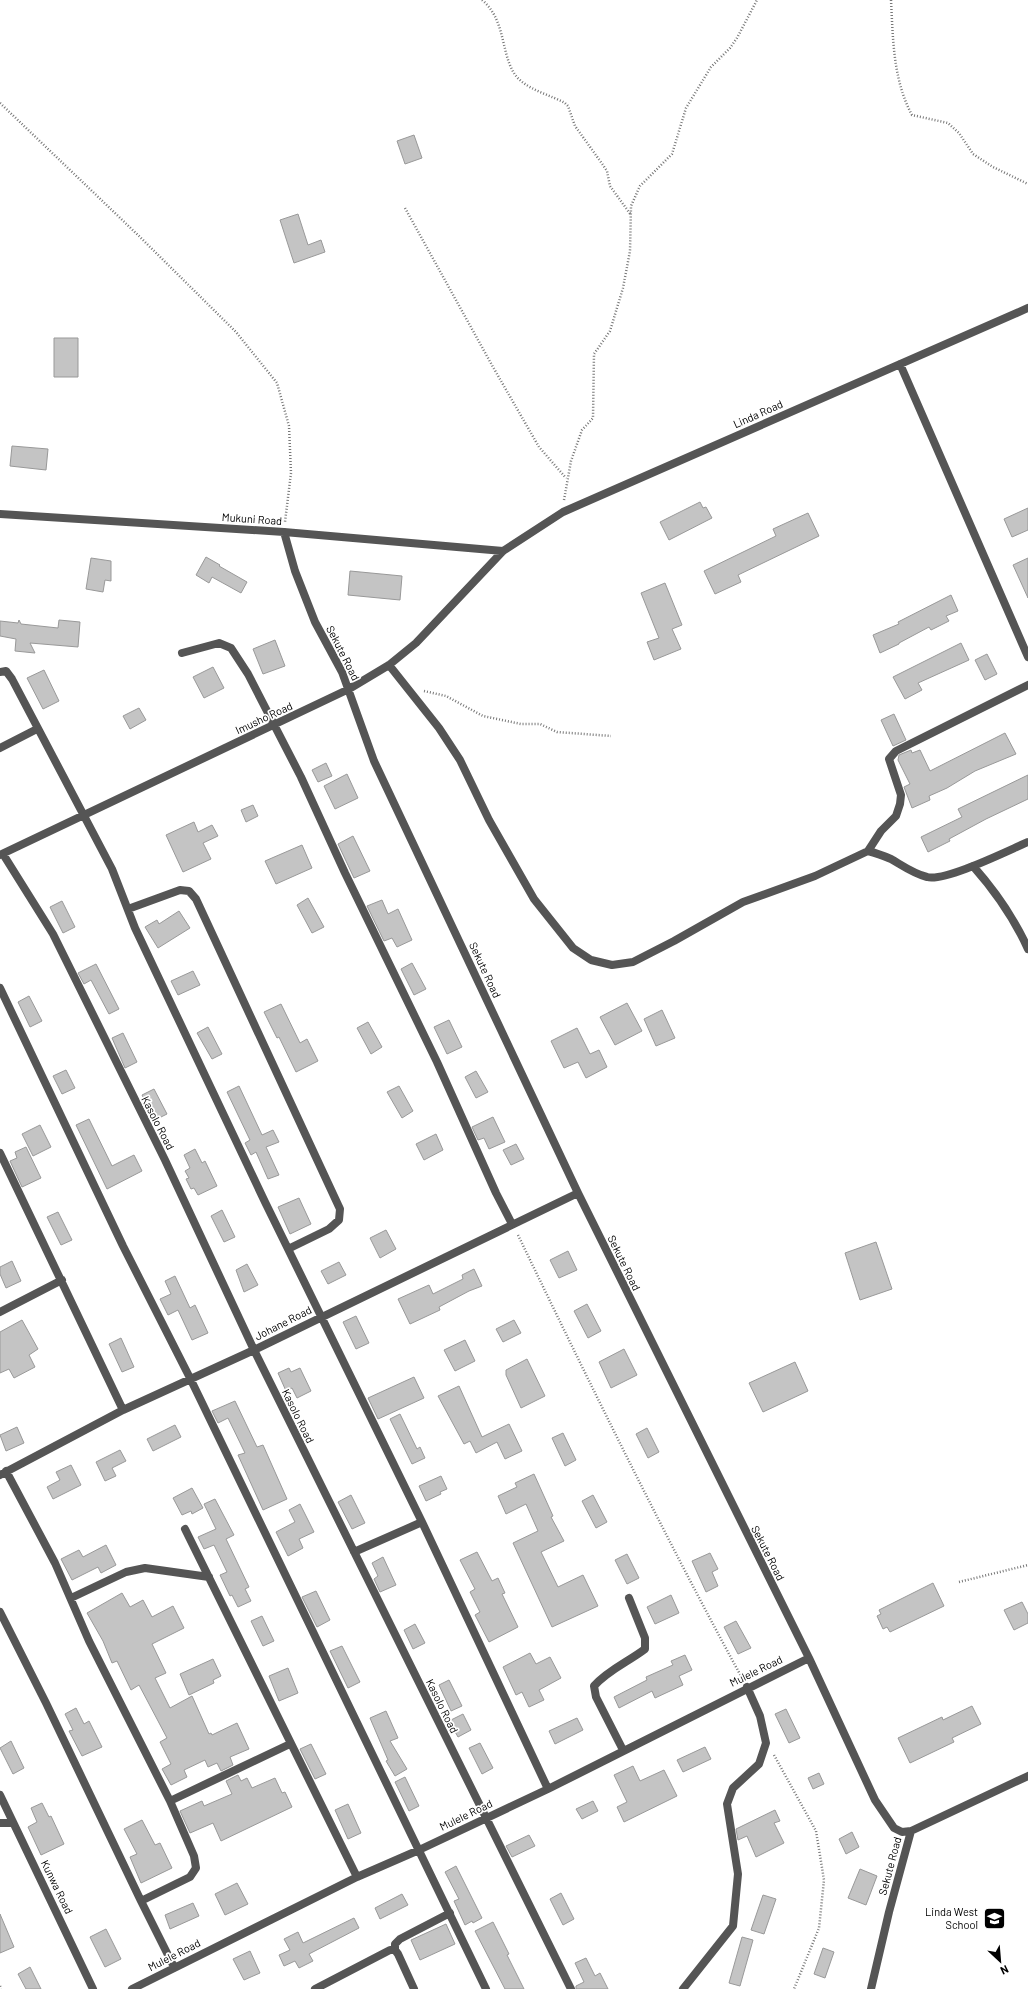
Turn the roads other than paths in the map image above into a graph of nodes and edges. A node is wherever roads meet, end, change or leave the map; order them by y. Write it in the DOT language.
graph roads {
  1 [pos="1028,308"];
  2 [pos="900,364"];
  3 [pos="0,514"];
  4 [pos="284,532"];
  5 [pos="503,551"];
  6 [pos="182,653"];
  7 [pos="1028,657"];
  8 [pos="389,665"];
  9 [pos="0,672"];
  10 [pos="1028,685"];
  11 [pos="349,689"];
  12 [pos="274,726"];
  13 [pos="38,729"];
  14 [pos="0,748"];
  15 [pos="84,814"];
  16 [pos="1028,842"];
  17 [pos="868,851"];
  18 [pos="1,854"];
  19 [pos="974,866"];
  20 [pos="128,910"];
  21 [pos="1028,949"];
  22 [pos="0,988"];
  23 [pos="0,1153"];
  24 [pos="578,1193"];
  25 [pos="512,1224"];
  26 [pos="288,1249"];
  27 [pos="62,1280"];
  28 [pos="0,1312"];
  29 [pos="321,1316"];
  30 [pos="254,1350"];
  31 [pos="190,1378"];
  32 [pos="123,1410"];
  33 [pos="3,1473"];
  34 [pos="422,1522"];
  35 [pos="185,1529"];
  36 [pos="354,1552"];
  37 [pos="209,1577"];
  38 [pos="71,1598"];
  39 [pos="629,1598"];
  40 [pos="0,1612"];
  41 [pos="808,1658"];
  42 [pos="747,1687"];
  43 [pos="290,1744"];
  44 [pos="623,1750"];
  45 [pos="1028,1776"];
  46 [pos="548,1789"];
  47 [pos="0,1795"];
  48 [pos="170,1801"];
  49 [pos="485,1817"];
  50 [pos="0,1823"];
  51 [pos="13,1823"];
  52 [pos="911,1831"];
  53 [pos="419,1850"];
  54 [pos="357,1877"];
  55 [pos="141,1901"];
  56 [pos="450,1913"];
  57 [pos="395,1950"];
  58 [pos="174,1967"];
  59 [pos="93,1989"];
  60 [pos="132,1989"];
  61 [pos="315,1989"];
  62 [pos="414,1989"];
  63 [pos="486,1989"];
  64 [pos="571,1989"];
  65 [pos="683,1989"];
  66 [pos="871,1989"];
  1 -- 2 [label="street, Linda Road"];
  2 -- 5 [label="street, Linda Road"];
  2 -- 7 [label="street"];
  3 -- 4 [label="street, Mukuni Road"];
  4 -- 5 [label="street, Mukuni Road"];
  4 -- 11 [label="street, Sekute Road"];
  5 -- 8 [label="street, Imusho Road"];
  6 -- 12 [label="street"];
  8 -- 11 [label="street, Imusho Road"];
  8 -- 17 [label="street"];
  9 -- 13 [label="street"];
  10 -- 17 [label="street"];
  11 -- 12 [label="street, Imusho Road"];
  11 -- 24 [label="street, Sekute Road"];
  12 -- 15 [label="street, Imusho Road"];
  12 -- 25 [label="street"];
  13 -- 14 [label="street"];
  13 -- 15 [label="street"];
  15 -- 18 [label="street, Imusho Road"];
  15 -- 20 [label="street"];
  16 -- 19 [label="street"];
  17 -- 19 [label="street"];
  18 -- 30 [label="street, Kasolo Road"];
  19 -- 21 [label="street"];
  20 -- 26 [label="street"];
  20 -- 26 [label="street"];
  22 -- 31 [label="street"];
  23 -- 27 [label="street"];
  24 -- 25 [label="street, Johane Road"];
  24 -- 41 [label="street, Sekute Road"];
  25 -- 29 [label="street, Johane Road"];
  26 -- 29 [label="street"];
  27 -- 28 [label="street"];
  27 -- 32 [label="street"];
  29 -- 30 [label="street, Johane Road"];
  29 -- 34 [label="street"];
  30 -- 31 [label="street, Johane Road"];
  30 -- 36 [label="street, Kasolo Road"];
  31 -- 32 [label="street, Johane Road"];
  31 -- 53 [label="street"];
  32 -- 33 [label="street, Johane Road"];
  33 -- 38 [label="street"];
  34 -- 36 [label="street"];
  34 -- 46 [label="street"];
  35 -- 37 [label="street"];
  36 -- 49 [label="street, Kasolo Road"];
  37 -- 38 [label="street"];
  37 -- 43 [label="street"];
  38 -- 48 [label="street"];
  39 -- 44 [label="street"];
  40 -- 55 [label="street"];
  41 -- 42 [label="street, Mulele Road"];
  41 -- 52 [label="street, Sekute Road"];
  42 -- 44 [label="street, Mulele Road"];
  42 -- 65 [label="street"];
  43 -- 48 [label="street"];
  43 -- 54 [label="street"];
  44 -- 46 [label="street, Mulele Road"];
  45 -- 52 [label="street"];
  46 -- 49 [label="street, Mulele Road"];
  47 -- 51 [label="street, Kunwa Road"];
  48 -- 55 [label="street"];
  49 -- 53 [label="street, Mulele Road"];
  49 -- 64 [label="street, Kasolo Road"];
  50 -- 51 [label="street"];
  51 -- 59 [label="street, Kunwa Road"];
  52 -- 66 [label="street, Sekute Road"];
  53 -- 54 [label="street, Mulele Road"];
  53 -- 56 [label="street"];
  54 -- 58 [label="street, Mulele Road"];
  55 -- 58 [label="street"];
  56 -- 57 [label="street"];
  56 -- 63 [label="street"];
  57 -- 61 [label="street"];
  57 -- 62 [label="street"];
  58 -- 60 [label="street, Mulele Road"];
}
